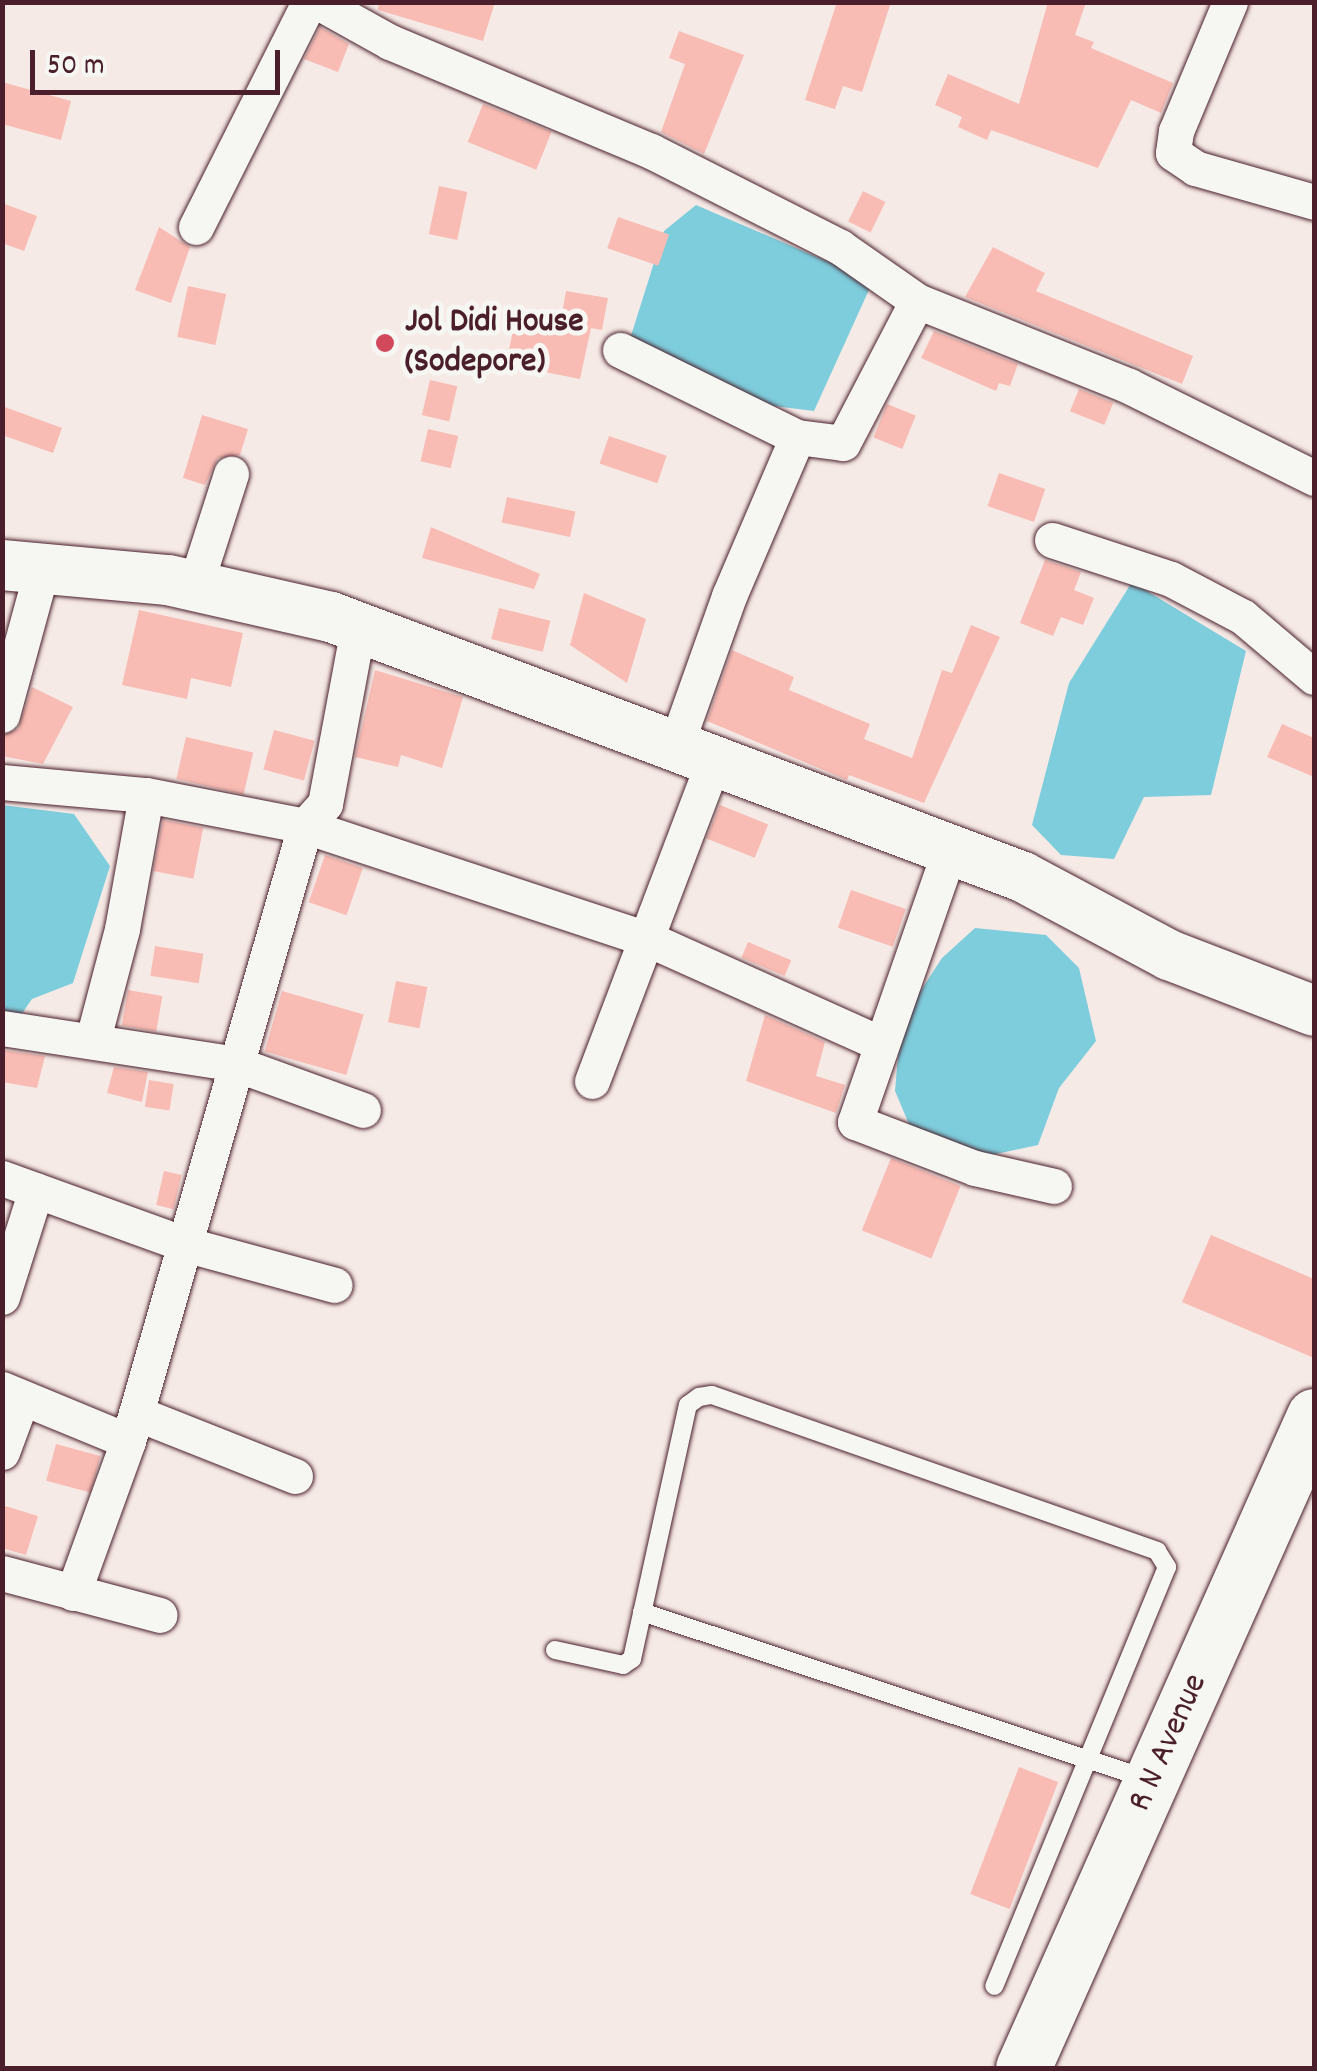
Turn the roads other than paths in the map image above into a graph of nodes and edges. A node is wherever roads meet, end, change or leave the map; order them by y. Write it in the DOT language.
graph roads {
  1 [pos="309,2"];
  2 [pos="318,2"];
  3 [pos="1230,2"];
  4 [pos="1314,202"];
  5 [pos="196,227"];
  6 [pos="917,302"];
  7 [pos="620,350"];
  8 [pos="797,437"];
  9 [pos="230,474"];
  10 [pos="1314,478"];
  11 [pos="1052,540"];
  12 [pos="22,567"];
  13 [pos="194,586"];
  14 [pos="358,627"];
  15 [pos="1314,677"];
  16 [pos="2,715"];
  17 [pos="695,753"];
  18 [pos="2,782"];
  19 [pos="146,795"];
  20 [pos="305,826"];
  21 [pos="950,849"];
  22 [pos="650,940"];
  23 [pos="1314,1011"];
  24 [pos="2,1028"];
  25 [pos="93,1038"];
  26 [pos="880,1044"];
  27 [pos="236,1064"];
  28 [pos="592,1081"];
  29 [pos="364,1110"];
  30 [pos="2,1178"];
  31 [pos="1054,1186"];
  32 [pos="36,1190"];
  33 [pos="184,1244"];
  34 [pos="335,1284"];
  35 [pos="2,1297"];
  36 [pos="12,1393"];
  37 [pos="1314,1416"];
  38 [pos="132,1427"];
  39 [pos="2,1452"];
  40 [pos="294,1476"];
  41 [pos="6,1583"];
  42 [pos="73,1593"];
  43 [pos="642,1612"];
  44 [pos="160,1615"];
  45 [pos="555,1650"];
  46 [pos="1090,1760"];
  47 [pos="1152,1781"];
  48 [pos="994,1986"];
  49 [pos="1023,2068"];
  1 -- 5 [label="street"];
  2 -- 6 [label="street"];
  3 -- 4 [label="street"];
  6 -- 8 [label="street"];
  6 -- 10 [label="street"];
  7 -- 8 [label="street"];
  8 -- 17 [label="street"];
  9 -- 13 [label="street"];
  11 -- 15 [label="street"];
  12 -- 13 [label="street"];
  12 -- 16 [label="street"];
  13 -- 14 [label="street"];
  14 -- 17 [label="street"];
  14 -- 20 [label="street"];
  17 -- 21 [label="street"];
  17 -- 22 [label="street"];
  18 -- 19 [label="street"];
  19 -- 20 [label="street"];
  19 -- 25 [label="street"];
  20 -- 22 [label="street"];
  20 -- 27 [label="street"];
  21 -- 23 [label="street"];
  21 -- 26 [label="street"];
  22 -- 26 [label="street"];
  22 -- 28 [label="street"];
  24 -- 25 [label="street"];
  25 -- 27 [label="street"];
  26 -- 31 [label="street"];
  27 -- 29 [label="street"];
  27 -- 33 [label="street"];
  30 -- 32 [label="street"];
  32 -- 33 [label="street"];
  32 -- 35 [label="street"];
  33 -- 34 [label="street"];
  33 -- 38 [label="street"];
  36 -- 38 [label="street"];
  36 -- 39 [label="street"];
  37 -- 47 [label="main road, R N Avenue"];
  38 -- 40 [label="street"];
  38 -- 42 [label="street"];
  41 -- 42 [label="street"];
  42 -- 44 [label="street"];
  43 -- 45 [label="lane"];
  43 -- 46 [label="lane"];
  43 -- 46 [label="lane"];
  46 -- 47 [label="lane"];
  46 -- 48 [label="lane"];
  47 -- 49 [label="main road, R N Avenue"];
}
